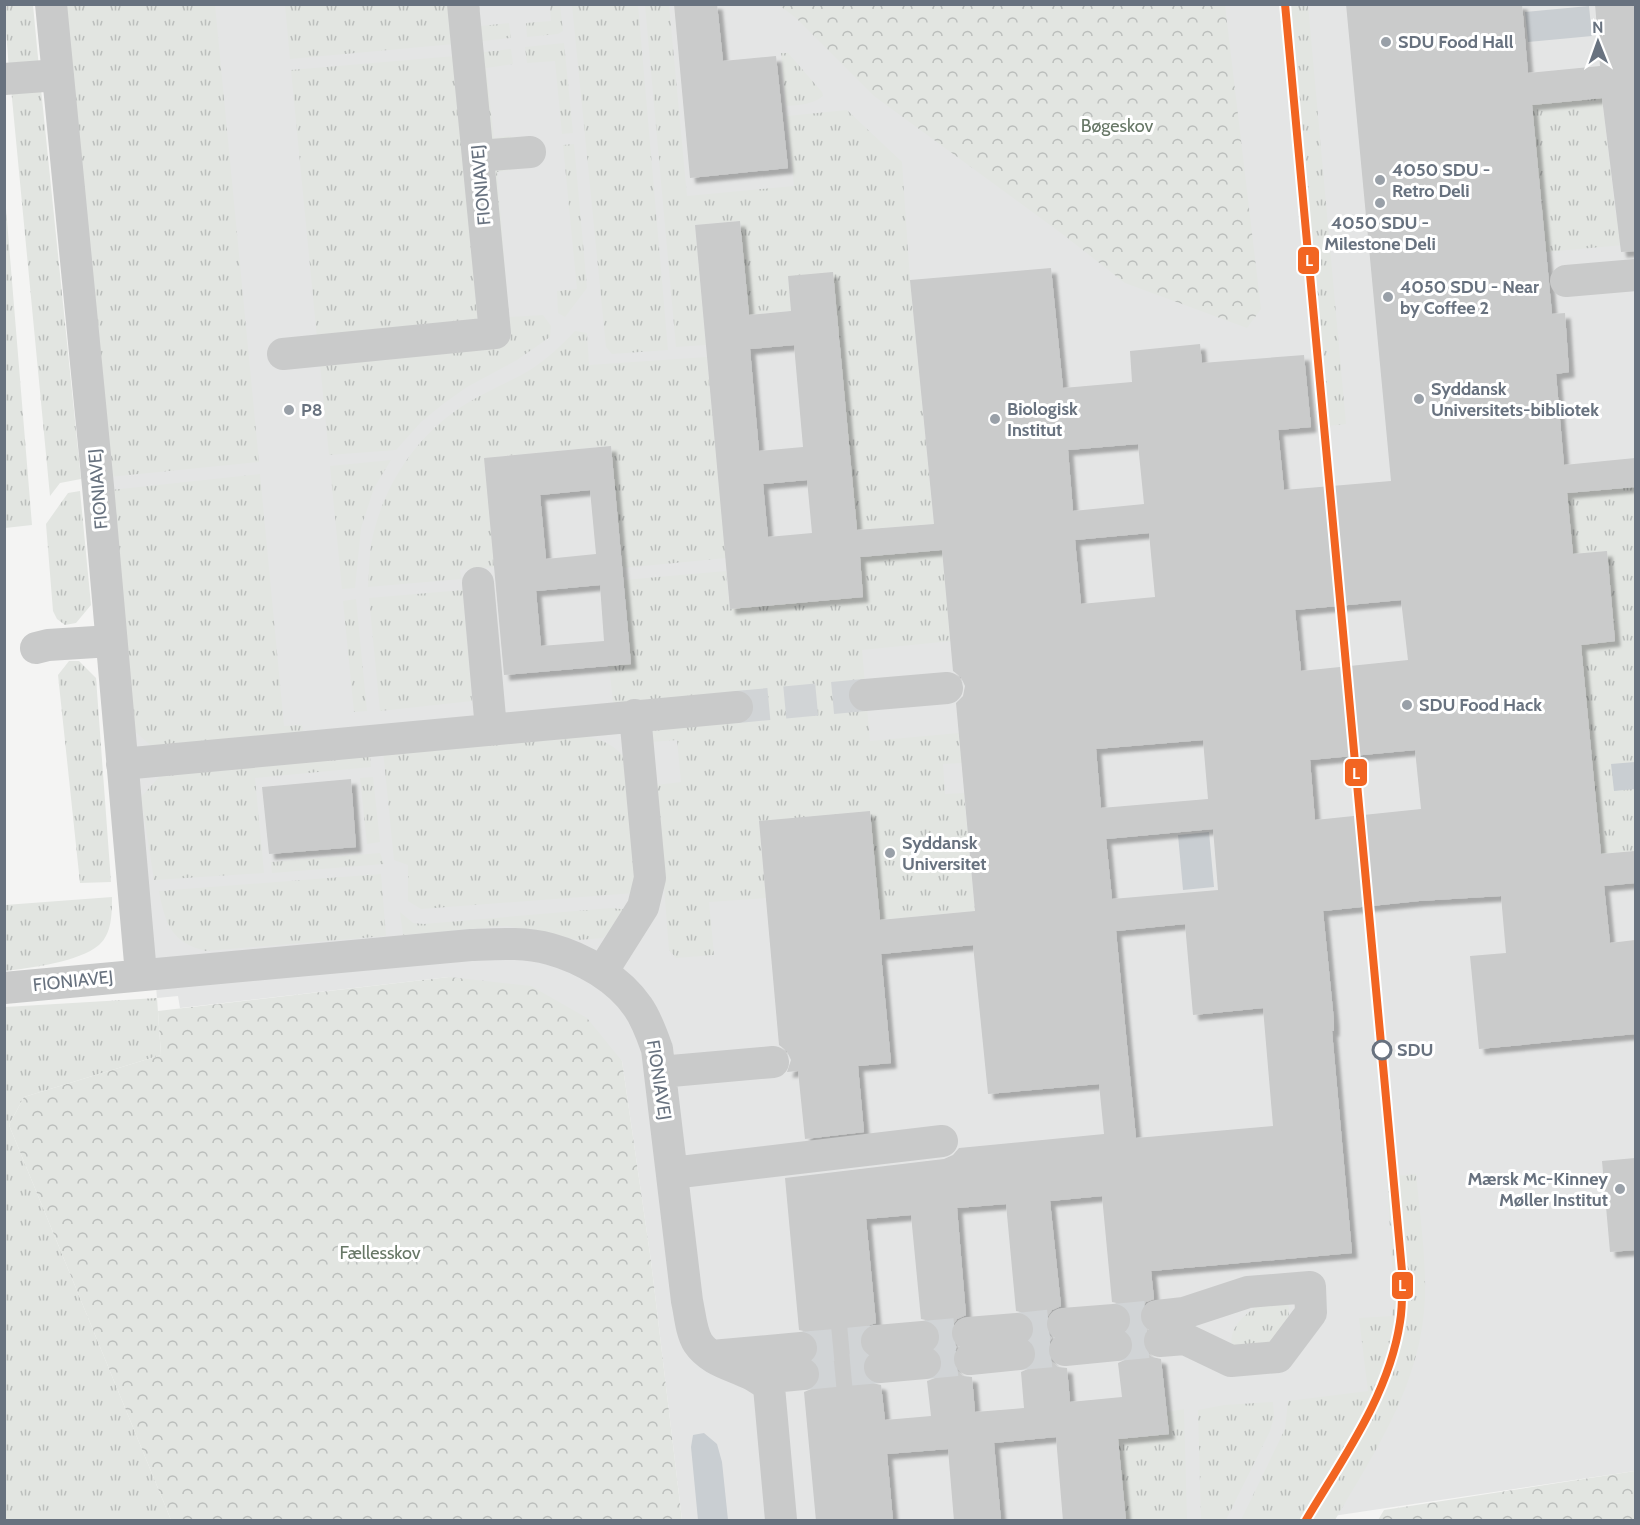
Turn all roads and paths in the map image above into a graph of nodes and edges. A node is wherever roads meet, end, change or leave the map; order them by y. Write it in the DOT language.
graph roads {
  1 [pos="51,4"];
  2 [pos="463,4"];
  3 [pos="58,75"];
  4 [pos="4,79"];
  5 [pos="530,152"];
  6 [pos="478,156"];
  7 [pos="1635,275"];
  8 [pos="1566,281"];
  9 [pos="283,354"];
  10 [pos="478,583"];
  11 [pos="111,640"];
  12 [pos="36,648"];
  13 [pos="947,688"];
  14 [pos="865,695"];
  15 [pos="737,707"];
  16 [pos="635,716"];
  17 [pos="491,729"];
  18 [pos="122,764"];
  19 [pos="602,972"];
  20 [pos="141,974"];
  21 [pos="4,988"];
  22 [pos="773,1062"];
  23 [pos="660,1072"];
  24 [pos="942,1141"];
  25 [pos="672,1173"];
  26 [pos="1115,1333"];
  27 [pos="1064,1337"];
  28 [pos="1018,1341"];
  29 [pos="969,1346"];
  30 [pos="924,1350"];
  31 [pos="878,1354"];
  32 [pos="709,1356"];
  33 [pos="761,1378"];
  34 [pos="781,1521"];
  1 -- 3 [label="street, FIONIAVEJ"];
  2 -- 6 [label="street, FIONIAVEJ"];
  3 -- 4 [label="street"];
  3 -- 11 [label="street, FIONIAVEJ"];
  5 -- 6 [label="street"];
  6 -- 9 [label="street, FIONIAVEJ"];
  7 -- 8 [label="street"];
  10 -- 17 [label="street"];
  11 -- 12 [label="street"];
  11 -- 18 [label="street, FIONIAVEJ"];
  13 -- 14 [label="street"];
  15 -- 16 [label="street"];
  16 -- 17 [label="street"];
  16 -- 19 [label="street"];
  17 -- 18 [label="street"];
  18 -- 20 [label="street, FIONIAVEJ"];
  19 -- 20 [label="street, FIONIAVEJ"];
  19 -- 23 [label="street, FIONIAVEJ"];
  20 -- 21 [label="street, FIONIAVEJ"];
  22 -- 23 [label="street"];
  23 -- 25 [label="street, FIONIAVEJ"];
  24 -- 25 [label="street"];
  25 -- 32 [label="street, FIONIAVEJ"];
  26 -- 27 [label="street"];
  28 -- 29 [label="street"];
  30 -- 31 [label="street"];
  32 -- 33 [label="street"];
  32 -- 33 [label="street"];
  33 -- 34 [label="street"];
}
